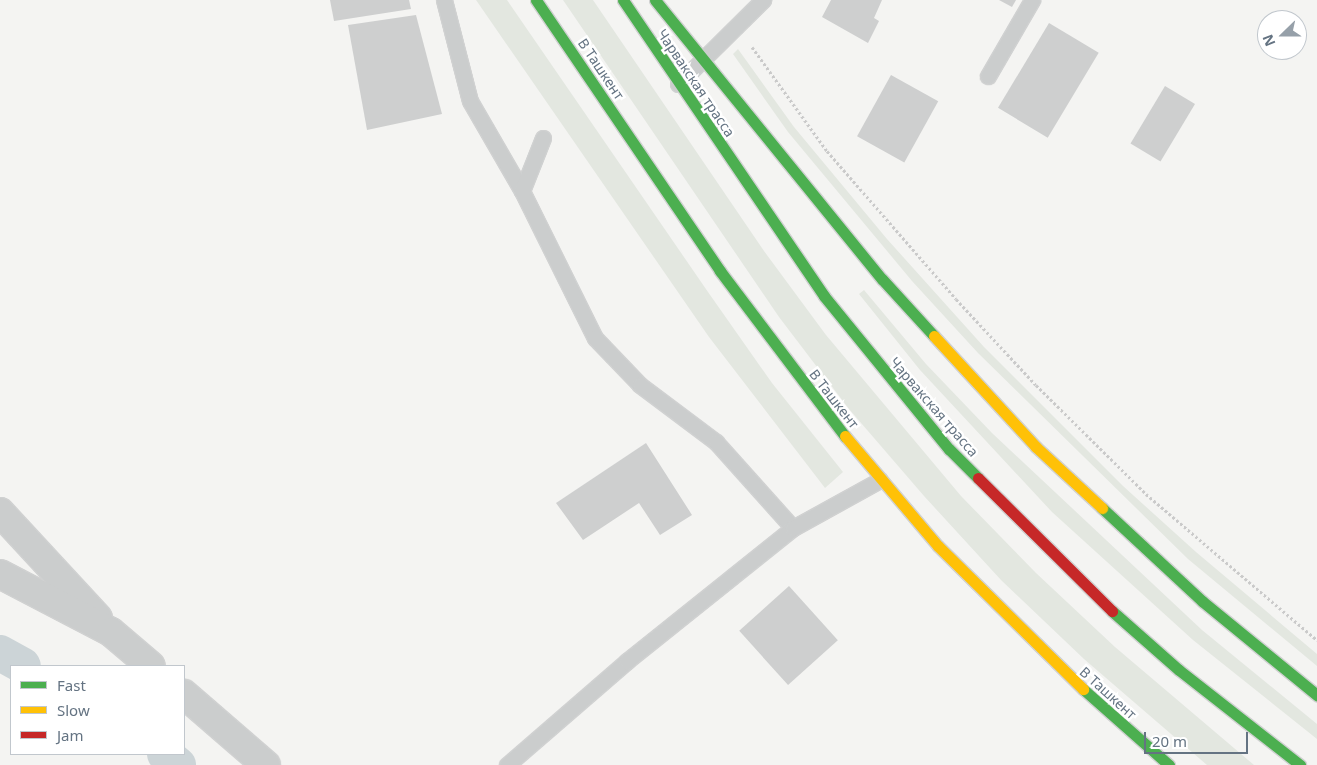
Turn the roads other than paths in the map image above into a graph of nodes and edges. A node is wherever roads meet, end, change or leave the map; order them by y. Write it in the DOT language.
graph roads {
  1 [pos="444,0"];
  2 [pos="536,0"];
  3 [pos="623,0"];
  4 [pos="656,0"];
  5 [pos="764,0"];
  6 [pos="1032,0"];
  7 [pos="704,60"];
  8 [pos="988,76"];
  9 [pos="678,84"];
  10 [pos="543,138"];
  11 [pos="522,191"];
  12 [pos="880,480"];
  13 [pos="0,512"];
  14 [pos="793,528"];
  15 [pos="0,574"];
  16 [pos="111,632"];
  17 [pos="150,665"];
  18 [pos="185,695"];
  19 [pos="1317,695"];
  20 [pos="266,765"];
  21 [pos="507,765"];
  22 [pos="1169,765"];
  23 [pos="1300,765"];
  1 -- 11 [label="lane"];
  2 -- 12 [label="highway, В Ташкент"];
  3 -- 9 [label="highway, Чарвакская трасса"];
  4 -- 7 [label="highway"];
  5 -- 7 [label="lane"];
  6 -- 8 [label="lane"];
  7 -- 9 [label="lane"];
  7 -- 19 [label="highway"];
  9 -- 23 [label="highway, Чарвакская трасса"];
  10 -- 11 [label="lane"];
  11 -- 14 [label="lane"];
  12 -- 14 [label="lane"];
  12 -- 22 [label="highway, В Ташкент"];
  13 -- 16 [label="street"];
  14 -- 21 [label="lane"];
  15 -- 16 [label="street"];
  16 -- 17 [label="street"];
  18 -- 20 [label="street"];
}
